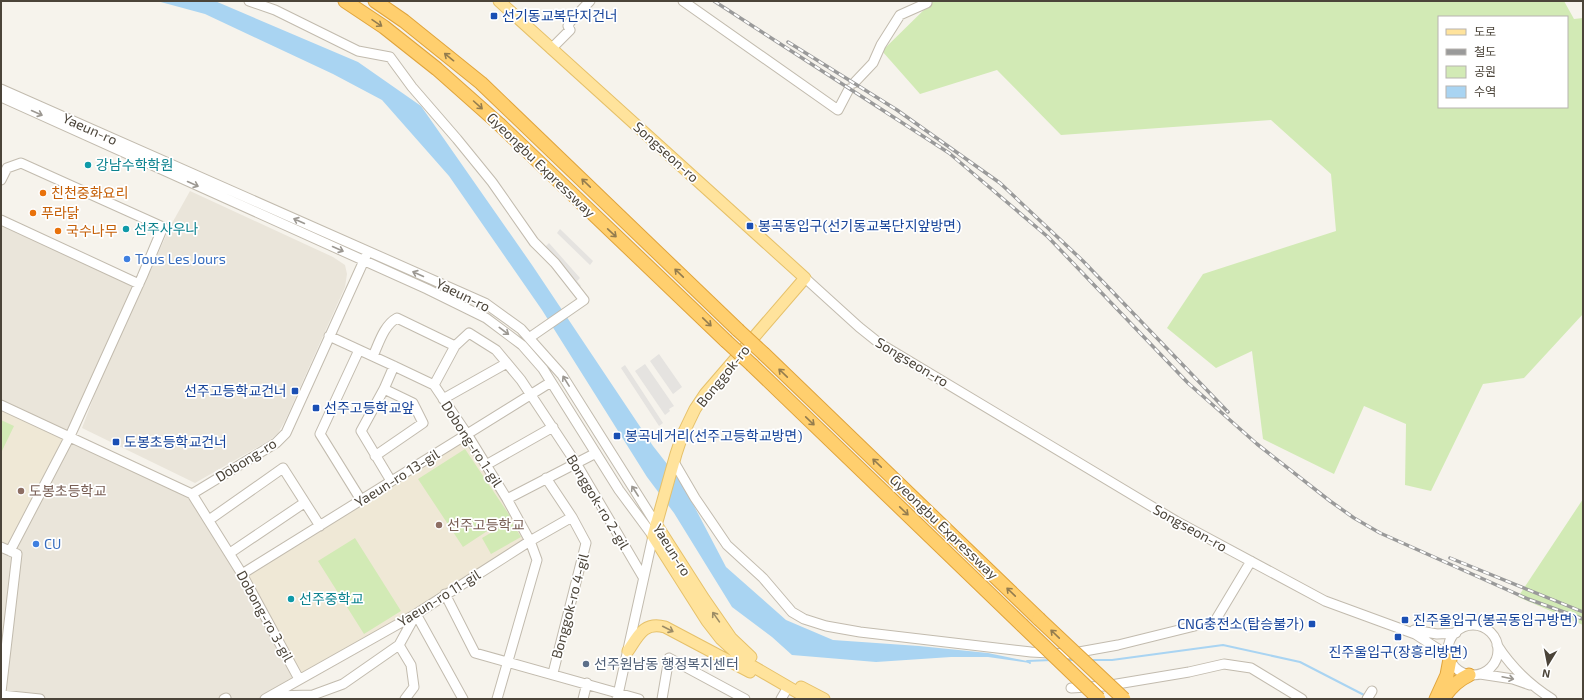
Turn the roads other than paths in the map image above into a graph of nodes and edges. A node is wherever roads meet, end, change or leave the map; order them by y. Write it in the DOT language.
graph roads {
  1 [pos="249,1"];
  2 [pos="345,1"];
  3 [pos="375,1"];
  4 [pos="498,1"];
  5 [pos="590,1"];
  6 [pos="683,1"];
  7 [pos="927,1"];
  8 [pos="551,49"];
  9 [pos="1,89"];
  10 [pos="1,97"];
  11 [pos="1,180"];
  12 [pos="1,220"];
  13 [pos="368,251"];
  14 [pos="364,260"];
  15 [pos="805,278"];
  16 [pos="139,284"];
  17 [pos="329,336"];
  18 [pos="528,338"];
  19 [pos="454,346"];
  20 [pos="359,350"];
  21 [pos="373,356"];
  22 [pos="507,363"];
  23 [pos="394,366"];
  24 [pos="551,382"];
  25 [pos="434,385"];
  26 [pos="384,389"];
  27 [pos="531,394"];
  28 [pos="443,399"];
  29 [pos="1,404"];
  30 [pos="552,427"];
  31 [pos="467,434"];
  32 [pos="70,436"];
  33 [pos="596,453"];
  34 [pos="375,456"];
  35 [pos="674,462"];
  36 [pos="576,463"];
  37 [pos="486,465"];
  38 [pos="546,478"];
  39 [pos="391,481"];
  40 [pos="192,494"];
  41 [pos="507,498"];
  42 [pos="361,500"];
  43 [pos="304,503"];
  44 [pos="572,517"];
  45 [pos="209,520"];
  46 [pos="656,524"];
  47 [pos="320,526"];
  48 [pos="653,536"];
  49 [pos="530,541"];
  50 [pos="1,547"];
  51 [pos="10,551"];
  52 [pos="230,553"];
  53 [pos="1251,561"];
  54 [pos="242,574"];
  55 [pos="643,577"];
  56 [pos="445,594"];
  57 [pos="416,614"];
  58 [pos="1393,625"];
  59 [pos="1456,633"];
  60 [pos="399,645"];
  61 [pos="1497,645"];
  62 [pos="628,651"];
  63 [pos="1449,657"];
  64 [pos="507,661"];
  65 [pos="553,673"];
  66 [pos="1474,674"];
  67 [pos="299,679"];
  68 [pos="587,683"];
  69 [pos="788,687"];
  70 [pos="1535,687"];
  71 [pos="1071,688"];
  72 [pos="1,693"];
  73 [pos="268,697"];
  74 [pos="618,697"];
  75 [pos="40,699"];
  76 [pos="405,699"];
  77 [pos="463,699"];
  78 [pos="497,699"];
  79 [pos="583,699"];
  80 [pos="639,699"];
  81 [pos="662,699"];
  82 [pos="745,699"];
  83 [pos="781,699"];
  84 [pos="808,699"];
  85 [pos="824,699"];
  86 [pos="1099,699"];
  87 [pos="1124,699"];
  88 [pos="1302,699"];
  89 [pos="1436,699"];
  90 [pos="1443,699"];
  91 [pos="1552,699"];
  1 -- 18 [label="street"];
  2 -- 86 [label="highway, Gyeongbu Expressway, one-way, bridge"];
  87 -- 3 [label="highway, Gyeongbu Expressway, one-way, bridge"];
  4 -- 8 [label="main road, Songseon-ro"];
  5 -- 8 [label="street"];
  6 -- 7 [label="street"];
  8 -- 15 [label="main road, Songseon-ro"];
  13 -- 9 [label="street, Yaeun-ro, one-way"];
  10 -- 14 [label="street, Yaeun-ro, one-way"];
  11 -- 16 [label="street"];
  12 -- 16 [label="street"];
  13 -- 14 [label="street, Dobong-ro"];
  18 -- 13 [label="street, Yaeun-ro, one-way"];
  14 -- 17 [label="street, Dobong-ro"];
  14 -- 24 [label="street, Yaeun-ro, one-way"];
  15 -- 35 [label="main road, Bonggok-ro"];
  15 -- 53 [label="street, Songseon-ro"];
  16 -- 32 [label="street"];
  17 -- 20 [label="street, Dobong-ro 1-gil"];
  17 -- 40 [label="street, Dobong-ro"];
  46 -- 18 [label="street, Yaeun-ro, one-way"];
  19 -- 21 [label="street"];
  19 -- 22 [label="street, Bonggok-ro 2-gil"];
  19 -- 25 [label="street, Bonggok-ro 2-gil"];
  20 -- 21 [label="street, Dobong-ro 1-gil"];
  20 -- 42 [label="street"];
  21 -- 23 [label="street, Dobong-ro 1-gil"];
  22 -- 27 [label="street, Bonggok-ro 2-gil"];
  22 -- 28 [label="street"];
  23 -- 25 [label="street, Dobong-ro 1-gil"];
  23 -- 26 [label="street"];
  24 -- 27 [label="street, Yaeun-ro 13-gil"];
  24 -- 33 [label="street, Yaeun-ro"];
  25 -- 28 [label="street, Dobong-ro 1-gil"];
  26 -- 34 [label="street"];
  26 -- 34 [label="street, Dobong-ro 1-gil"];
  27 -- 30 [label="street, Bonggok-ro 2-gil"];
  27 -- 31 [label="street, Yaeun-ro 13-gil"];
  28 -- 31 [label="street, Dobong-ro 1-gil"];
  29 -- 32 [label="street"];
  30 -- 36 [label="street, Bonggok-ro 2-gil"];
  30 -- 37 [label="street"];
  31 -- 37 [label="street, Dobong-ro 1-gil"];
  31 -- 39 [label="street, Yaeun-ro 13-gil"];
  32 -- 40 [label="street"];
  32 -- 51 [label="street"];
  33 -- 36 [label="street"];
  33 -- 48 [label="street, Yaeun-ro"];
  34 -- 39 [label="street"];
  35 -- 46 [label="main road, Bonggok-ro"];
  35 -- 53 [label="street"];
  36 -- 38 [label="street"];
  36 -- 55 [label="street, Bonggok-ro 2-gil"];
  37 -- 41 [label="street, Dobong-ro 1-gil"];
  38 -- 41 [label="street"];
  38 -- 44 [label="street"];
  39 -- 42 [label="street, Yaeun-ro 13-gil"];
  40 -- 45 [label="street, Dobong-ro 3-gil"];
  41 -- 49 [label="street, Dobong-ro 1-gil"];
  42 -- 47 [label="street, Yaeun-ro 13-gil"];
  43 -- 45 [label="street"];
  43 -- 47 [label="street"];
  43 -- 52 [label="street"];
  44 -- 49 [label="street, Yaeun-ro 11-gil"];
  44 -- 65 [label="street, Bonggok-ro 4-gil"];
  45 -- 52 [label="street, Dobong-ro 3-gil"];
  46 -- 48 [label="main road, Bonggok-ro"];
  85 -- 46 [label="main road, Yaeun-ro, one-way"];
  47 -- 54 [label="street, Yaeun-ro 13-gil"];
  48 -- 55 [label="street, Bonggok-ro"];
  48 -- 69 [label="main road, Yaeun-ro"];
  49 -- 56 [label="street, Yaeun-ro 11-gil"];
  49 -- 64 [label="street"];
  50 -- 51 [label="street"];
  51 -- 72 [label="street"];
  52 -- 54 [label="street, Dobong-ro 3-gil"];
  53 -- 58 [label="street, Songseon-ro"];
  54 -- 67 [label="street, Dobong-ro 3-gil"];
  55 -- 62 [label="street, Bonggok-ro"];
  56 -- 57 [label="street, Yaeun-ro 11-gil"];
  56 -- 64 [label="street, Bonggok-ro 4-gil"];
  57 -- 60 [label="street"];
  57 -- 67 [label="street, Yaeun-ro 11-gil"];
  57 -- 77 [label="street"];
  58 -- 59 [label="street"];
  58 -- 63 [label="street"];
  59 -- 61 [label="street"];
  59 -- 63 [label="street"];
  60 -- 73 [label="street"];
  60 -- 76 [label="street"];
  61 -- 66 [label="street"];
  61 -- 70 [label="street"];
  62 -- 69 [label="main road, one-way"];
  62 -- 74 [label="street, Bonggok-ro"];
  63 -- 66 [label="street"];
  63 -- 89 [label="highway"];
  64 -- 65 [label="street, Bonggok-ro 4-gil"];
  64 -- 78 [label="street"];
  65 -- 68 [label="street, Bonggok-ro 4-gil"];
  66 -- 70 [label="street, one-way"];
  66 -- 90 [label="highway"];
  67 -- 73 [label="street, Yaeun-ro 11-gil"];
  68 -- 74 [label="street, Bonggok-ro 4-gil"];
  68 -- 79 [label="street"];
  69 -- 83 [label="street"];
  69 -- 84 [label="main road, Yaeun-ro"];
  70 -- 91 [label="street"];
  71 -- 88 [label="street"];
  72 -- 75 [label="street"];
  74 -- 80 [label="street, Bonggok-ro 4-gil"];
  81 -- 82 [label="street"];
}
